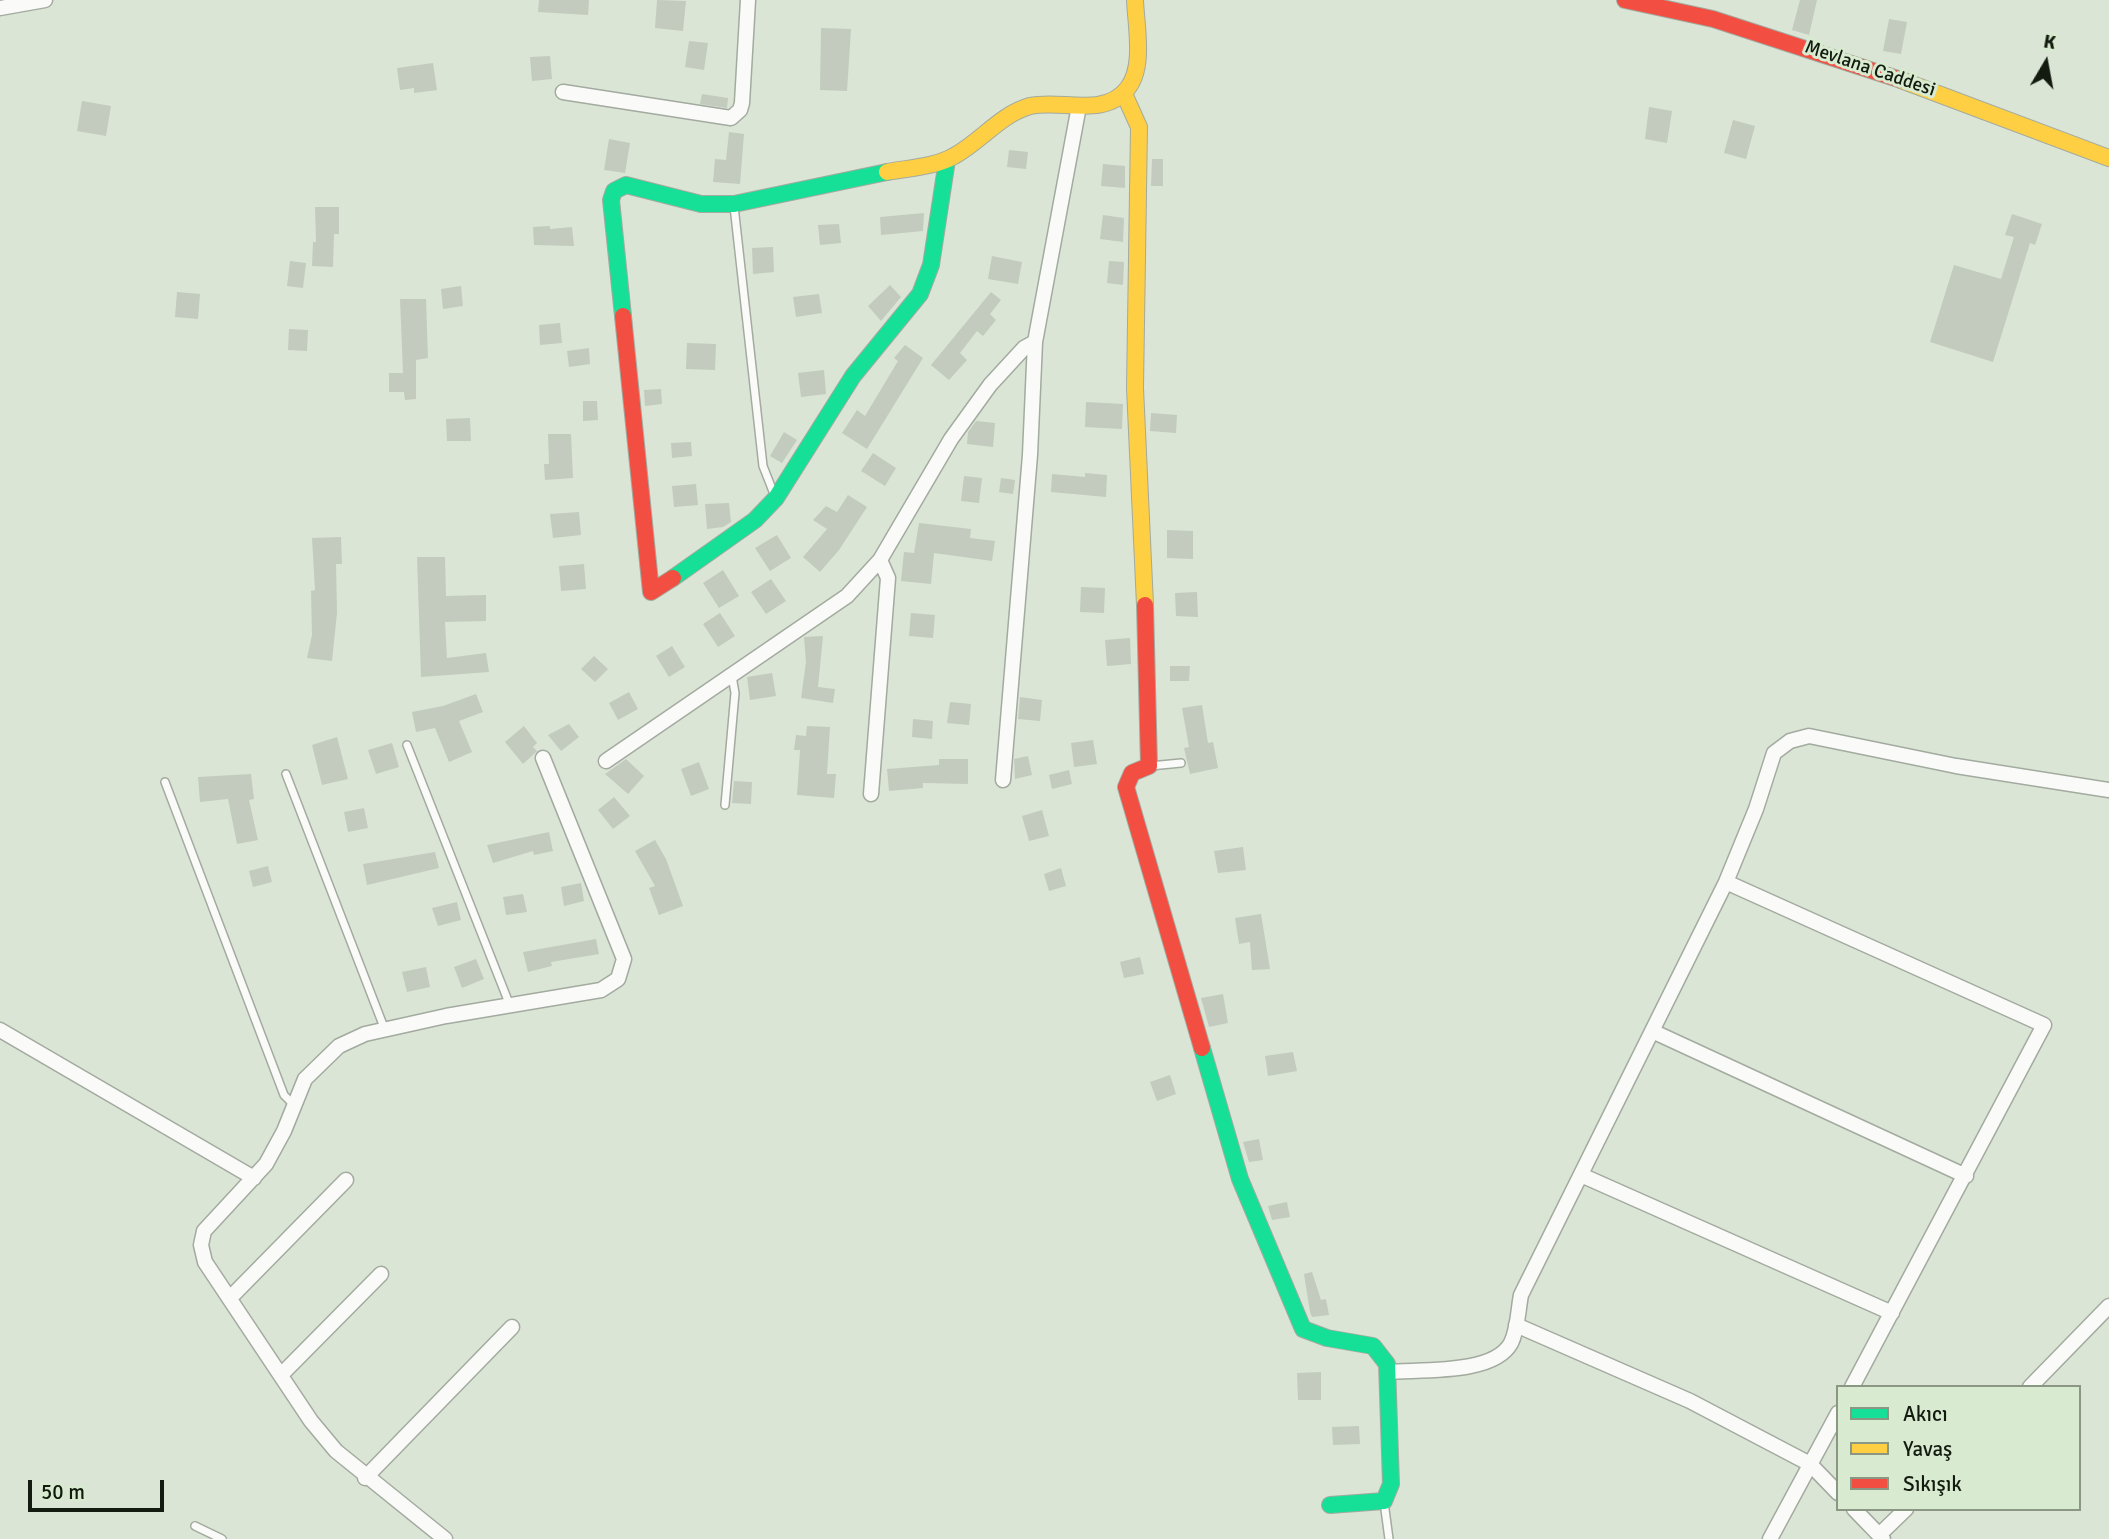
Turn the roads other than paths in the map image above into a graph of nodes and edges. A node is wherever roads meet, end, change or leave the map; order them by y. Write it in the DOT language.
graph roads {
  1 [pos="45,0"];
  2 [pos="748,0"];
  3 [pos="1135,0"];
  4 [pos="1625,0"];
  5 [pos="0,8"];
  6 [pos="562,92"];
  7 [pos="1125,96"];
  8 [pos="1079,106"];
  9 [pos="2109,158"];
  10 [pos="947,160"];
  11 [pos="734,204"];
  12 [pos="1035,341"];
  13 [pos="776,498"];
  14 [pos="880,560"];
  15 [pos="732,676"];
  16 [pos="407,745"];
  17 [pos="543,758"];
  18 [pos="606,761"];
  19 [pos="1181,763"];
  20 [pos="1149,766"];
  21 [pos="286,774"];
  22 [pos="1003,780"];
  23 [pos="166,782"];
  24 [pos="2109,790"];
  25 [pos="871,794"];
  26 [pos="725,805"];
  27 [pos="1726,882"];
  28 [pos="509,1003"];
  29 [pos="0,1030"];
  30 [pos="385,1030"];
  31 [pos="1652,1031"];
  32 [pos="294,1105"];
  33 [pos="1581,1175"];
  34 [pos="1966,1175"];
  35 [pos="254,1178"];
  36 [pos="346,1180"];
  37 [pos="381,1274"];
  38 [pos="230,1298"];
  39 [pos="2109,1306"];
  40 [pos="1892,1313"];
  41 [pos="1516,1325"];
  42 [pos="513,1327"];
  43 [pos="1388,1372"];
  44 [pos="281,1376"];
  45 [pos="1853,1385"];
  46 [pos="2032,1385"];
  47 [pos="1836,1417"];
  48 [pos="1810,1464"];
  49 [pos="365,1478"];
  50 [pos="1836,1491"];
  51 [pos="1384,1501"];
  52 [pos="1330,1505"];
  53 [pos="1856,1511"];
  54 [pos="1904,1511"];
  55 [pos="195,1526"];
  56 [pos="1881,1537"];
  57 [pos="222,1539"];
  58 [pos="445,1539"];
  59 [pos="1389,1539"];
  60 [pos="1770,1539"];
  1 -- 5 [label="street"];
  2 -- 6 [label="street"];
  3 -- 7 [label="street"];
  4 -- 9 [label="street, Mevlana Caddesi"];
  7 -- 8 [label="street"];
  7 -- 20 [label="street"];
  8 -- 10 [label="street"];
  8 -- 12 [label="street"];
  10 -- 11 [label="street"];
  10 -- 13 [label="street"];
  11 -- 13 [label="lane"];
  11 -- 13 [label="street"];
  12 -- 14 [label="street"];
  12 -- 22 [label="street"];
  14 -- 15 [label="street"];
  14 -- 25 [label="street"];
  15 -- 18 [label="street"];
  15 -- 26 [label="lane"];
  16 -- 28 [label="lane"];
  17 -- 28 [label="street"];
  19 -- 20 [label="lane"];
  20 -- 43 [label="street"];
  21 -- 30 [label="lane"];
  23 -- 32 [label="lane"];
  24 -- 27 [label="street"];
  27 -- 31 [label="street"];
  27 -- 34 [label="street"];
  28 -- 30 [label="street"];
  29 -- 35 [label="street"];
  30 -- 32 [label="street"];
  31 -- 33 [label="street"];
  31 -- 34 [label="street"];
  32 -- 35 [label="street"];
  33 -- 40 [label="street"];
  33 -- 41 [label="street"];
  34 -- 40 [label="street"];
  35 -- 38 [label="street"];
  36 -- 38 [label="street"];
  37 -- 44 [label="street"];
  38 -- 44 [label="street"];
  39 -- 46 [label="street"];
  40 -- 45 [label="street"];
  41 -- 43 [label="street"];
  41 -- 48 [label="street"];
  42 -- 49 [label="street"];
  43 -- 51 [label="street"];
  44 -- 49 [label="street"];
  47 -- 48 [label="street"];
  48 -- 50 [label="street"];
  48 -- 60 [label="street"];
  49 -- 58 [label="street"];
  51 -- 52 [label="street"];
  51 -- 59 [label="lane"];
  53 -- 56 [label="street"];
  54 -- 56 [label="street"];
  55 -- 57 [label="lane"];
}
